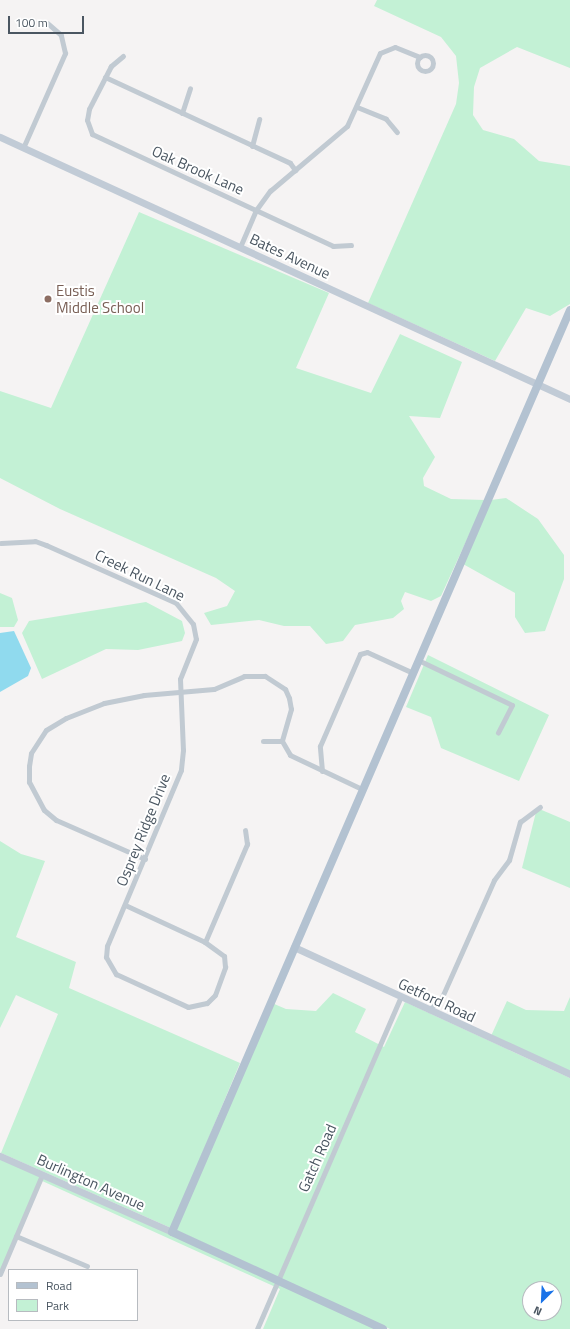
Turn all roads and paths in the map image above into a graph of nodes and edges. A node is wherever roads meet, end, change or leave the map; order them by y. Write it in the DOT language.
graph roads {
  1 [pos="46,23"];
  2 [pos="123,56"];
  3 [pos="420,57"];
  4 [pos="105,77"];
  5 [pos="190,88"];
  6 [pos="357,107"];
  7 [pos="182,113"];
  8 [pos="259,119"];
  9 [pos="397,132"];
  10 [pos="0,137"];
  11 [pos="252,146"];
  12 [pos="23,148"];
  13 [pos="295,170"];
  14 [pos="256,210"];
  15 [pos="351,245"];
  16 [pos="240,247"];
  17 [pos="570,310"];
  18 [pos="538,383"];
  19 [pos="570,399"];
  20 [pos="1,543"];
  21 [pos="418,660"];
  22 [pos="413,673"];
  23 [pos="179,692"];
  24 [pos="498,733"];
  25 [pos="263,741"];
  26 [pos="282,741"];
  27 [pos="322,771"];
  28 [pos="362,789"];
  29 [pos="540,807"];
  30 [pos="245,830"];
  31 [pos="145,859"];
  32 [pos="125,905"];
  33 [pos="205,942"];
  34 [pos="294,948"];
  35 [pos="401,996"];
  36 [pos="429,1010"];
  37 [pos="570,1074"];
  38 [pos="0,1156"];
  39 [pos="42,1175"];
  40 [pos="172,1232"];
  41 [pos="16,1236"];
  42 [pos="87,1266"];
  43 [pos="0,1274"];
  44 [pos="278,1280"];
  45 [pos="257,1329"];
  46 [pos="383,1329"];
  1 -- 12 [label="street"];
  2 -- 4 [label="street, Oak Brook Lane"];
  3 -- 6 [label="street"];
  4 -- 7 [label="street"];
  4 -- 14 [label="street, Oak Brook Lane"];
  5 -- 7 [label="street"];
  6 -- 9 [label="street"];
  6 -- 13 [label="street"];
  7 -- 11 [label="street"];
  8 -- 11 [label="street"];
  10 -- 12 [label="street, Bates Avenue"];
  11 -- 13 [label="street"];
  12 -- 16 [label="street, Bates Avenue"];
  13 -- 14 [label="street"];
  14 -- 15 [label="street, Oak Brook Lane"];
  14 -- 16 [label="street"];
  16 -- 18 [label="street, Bates Avenue"];
  17 -- 18 [label="main road"];
  18 -- 19 [label="street, Bates Avenue"];
  18 -- 21 [label="main road"];
  20 -- 23 [label="street, Creek Run Lane"];
  21 -- 22 [label="main road"];
  21 -- 24 [label="street"];
  22 -- 27 [label="street"];
  22 -- 28 [label="main road"];
  23 -- 26 [label="street"];
  23 -- 31 [label="street, Osprey Ridge Drive"];
  23 -- 31 [label="street"];
  25 -- 26 [label="street"];
  26 -- 27 [label="street"];
  27 -- 28 [label="street"];
  28 -- 34 [label="main road"];
  29 -- 36 [label="street"];
  30 -- 33 [label="street"];
  31 -- 32 [label="street, Osprey Ridge Drive"];
  32 -- 33 [label="street, Osprey Ridge Drive"];
  32 -- 33 [label="street, Osprey Ridge Drive"];
  34 -- 35 [label="street, Getford Road"];
  34 -- 40 [label="main road"];
  35 -- 36 [label="street, Getford Road"];
  35 -- 44 [label="street, Gatch Road"];
  36 -- 37 [label="street, Getford Road"];
  38 -- 39 [label="street, Burlington Avenue"];
  39 -- 40 [label="street, Burlington Avenue"];
  39 -- 41 [label="street"];
  40 -- 44 [label="main road"];
  41 -- 42 [label="street"];
  41 -- 43 [label="street"];
  44 -- 45 [label="street, Gatch Road"];
  44 -- 46 [label="main road"];
}
